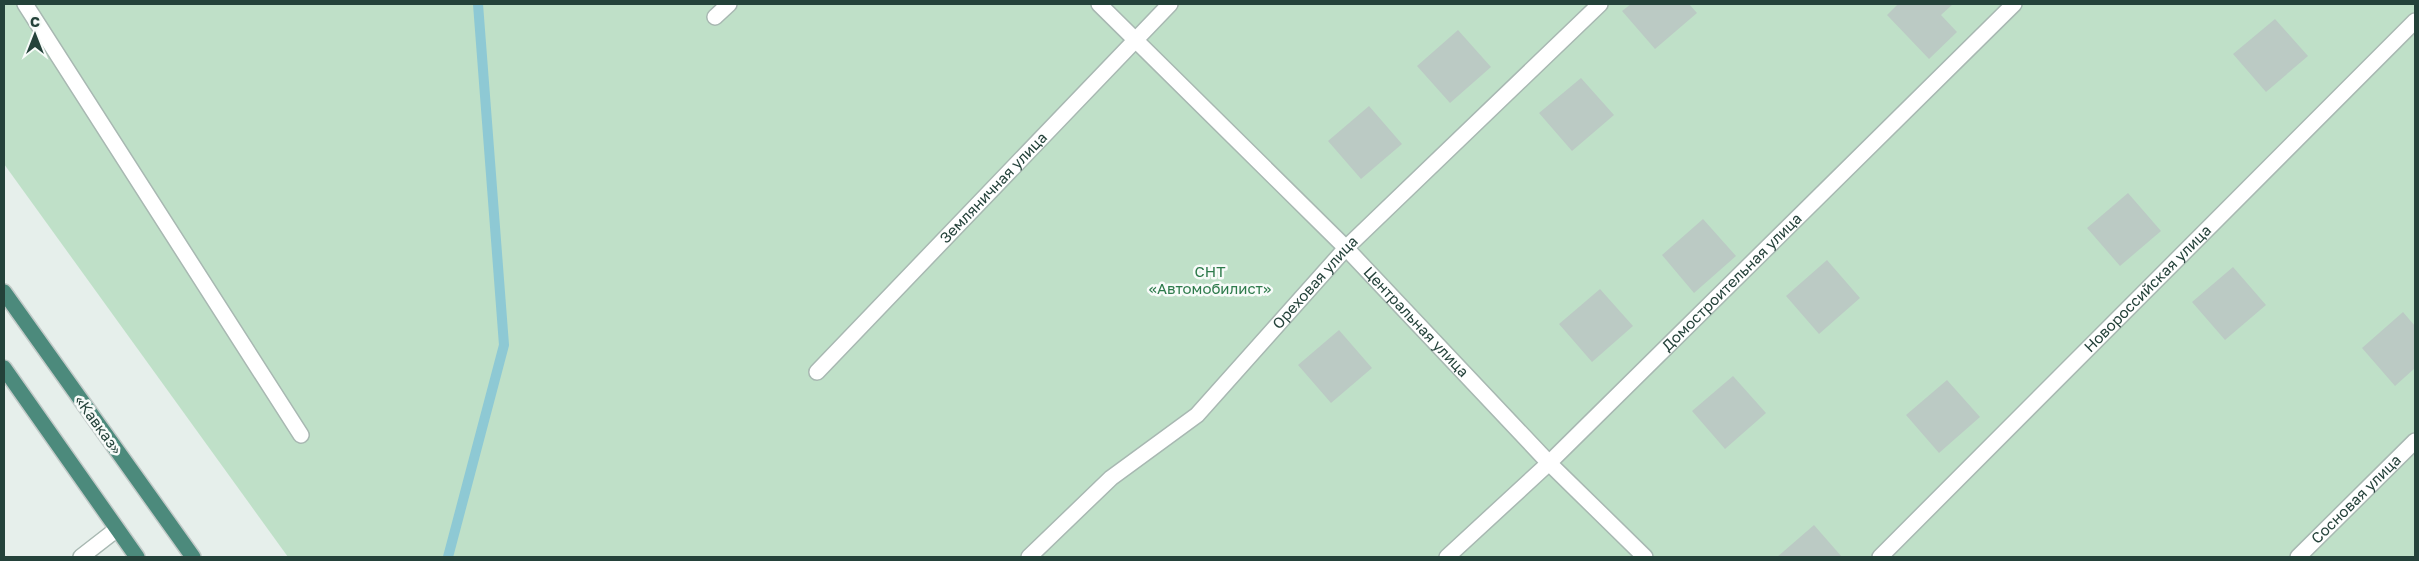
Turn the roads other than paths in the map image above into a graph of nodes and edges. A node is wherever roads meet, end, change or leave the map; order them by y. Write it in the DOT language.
graph roads {
  1 [pos="25,4"];
  2 [pos="729,4"];
  3 [pos="1099,4"];
  4 [pos="1170,4"];
  5 [pos="1600,4"];
  6 [pos="2014,4"];
  7 [pos="715,17"];
  8 [pos="2415,21"];
  9 [pos="1134,39"];
  10 [pos="1346,248"];
  11 [pos="4,292"];
  12 [pos="4,368"];
  13 [pos="817,372"];
  14 [pos="301,435"];
  15 [pos="2415,440"];
  16 [pos="1550,463"];
  17 [pos="118,529"];
  18 [pos="81,557"];
  19 [pos="137,557"];
  20 [pos="193,557"];
  21 [pos="1029,557"];
  22 [pos="1447,557"];
  23 [pos="1645,557"];
  24 [pos="1880,557"];
  25 [pos="2298,557"];
  1 -- 14 [label="street"];
  2 -- 7 [label="street"];
  3 -- 9 [label="street, Центральная улица"];
  4 -- 9 [label="street, Земляничная улица"];
  5 -- 10 [label="street, Ореховая улица"];
  6 -- 16 [label="street, Домостроительная улица"];
  8 -- 24 [label="street, Новороссийская улица"];
  9 -- 10 [label="street, Центральная улица"];
  9 -- 13 [label="street, Земляничная улица"];
  10 -- 16 [label="street, Центральная улица"];
  10 -- 21 [label="street, Ореховая улица"];
  11 -- 20 [label="highway, «Кавказ»"];
  12 -- 17 [label="highway"];
  15 -- 25 [label="street, Сосновая улица"];
  16 -- 22 [label="street, Домостроительная улица"];
  16 -- 23 [label="street, Центральная улица"];
  17 -- 18 [label="street"];
  17 -- 19 [label="highway"];
}
